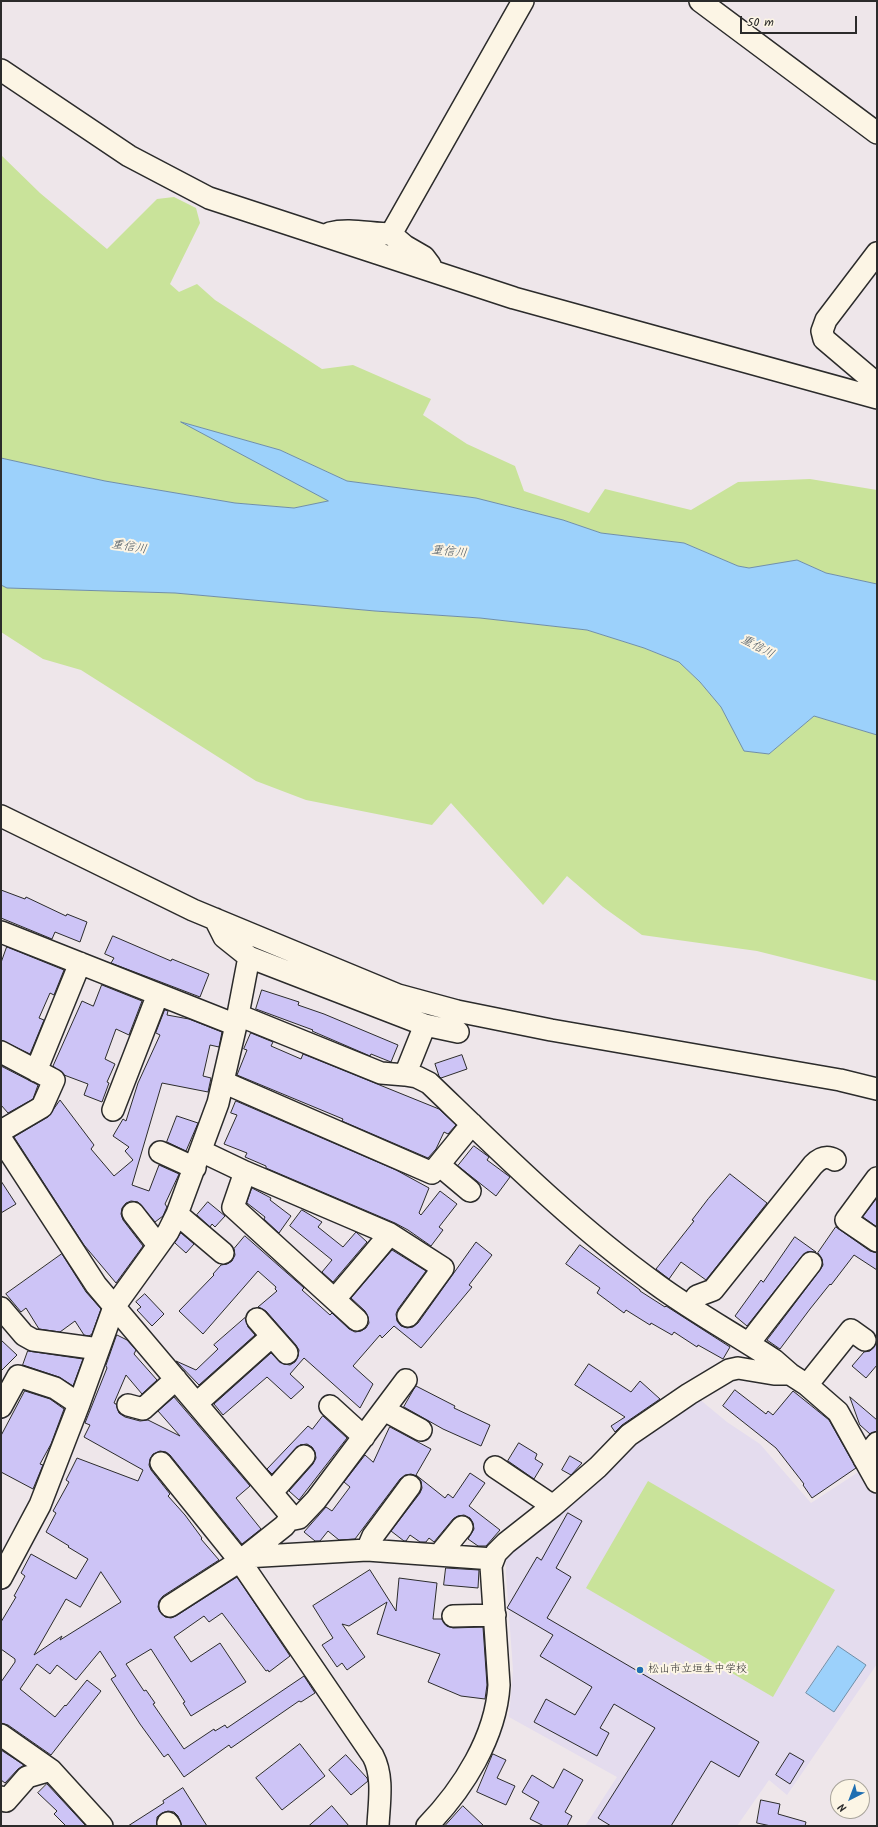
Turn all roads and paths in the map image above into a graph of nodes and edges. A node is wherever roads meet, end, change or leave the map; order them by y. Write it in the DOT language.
graph roads {
  1 [pos="523,1"];
  2 [pos="700,1"];
  3 [pos="1,70"];
  4 [pos="877,133"];
  5 [pos="391,234"];
  6 [pos="319,235"];
  7 [pos="877,253"];
  8 [pos="435,272"];
  9 [pos="877,384"];
  10 [pos="877,398"];
  11 [pos="1,816"];
  12 [pos="215,919"];
  13 [pos="1,932"];
  14 [pos="249,957"];
  15 [pos="80,963"];
  16 [pos="158,994"];
  17 [pos="237,1020"];
  18 [pos="425,1025"];
  19 [pos="458,1032"];
  20 [pos="1,1052"];
  21 [pos="36,1071"];
  22 [pos="405,1076"];
  23 [pos="223,1082"];
  24 [pos="877,1089"];
  25 [pos="113,1110"];
  26 [pos="472,1124"];
  27 [pos="1,1132"];
  28 [pos="1,1139"];
  29 [pos="160,1152"];
  30 [pos="198,1159"];
  31 [pos="835,1160"];
  32 [pos="439,1165"];
  33 [pos="245,1172"];
  34 [pos="877,1178"];
  35 [pos="470,1191"];
  36 [pos="133,1213"];
  37 [pos="177,1214"];
  38 [pos="390,1234"];
  39 [pos="877,1241"];
  40 [pos="158,1245"];
  41 [pos="223,1253"];
  42 [pos="809,1272"];
  43 [pos="335,1299"];
  44 [pos="114,1307"];
  45 [pos="690,1307"];
  46 [pos="1,1308"];
  47 [pos="408,1316"];
  48 [pos="257,1320"];
  49 [pos="357,1320"];
  50 [pos="272,1336"];
  51 [pos="865,1340"];
  52 [pos="749,1343"];
  53 [pos="99,1349"];
  54 [pos="287,1353"];
  55 [pos="176,1379"];
  56 [pos="799,1379"];
  57 [pos="406,1380"];
  58 [pos="9,1403"];
  59 [pos="197,1403"];
  60 [pos="79,1404"];
  61 [pos="128,1405"];
  62 [pos="330,1406"];
  63 [pos="384,1410"];
  64 [pos="421,1430"];
  65 [pos="364,1437"];
  66 [pos="877,1442"];
  67 [pos="304,1456"];
  68 [pos="864,1459"];
  69 [pos="161,1463"];
  70 [pos="495,1467"];
  71 [pos="877,1482"];
  72 [pos="410,1486"];
  73 [pos="272,1492"];
  74 [pos="553,1506"];
  75 [pos="289,1520"];
  76 [pos="462,1527"];
  77 [pos="367,1550"];
  78 [pos="439,1555"];
  79 [pos="243,1559"];
  80 [pos="494,1559"];
  81 [pos="1,1578"];
  82 [pos="170,1606"];
  83 [pos="453,1616"];
  84 [pos="495,1616"];
  85 [pos="1,1735"];
  86 [pos="51,1770"];
  87 [pos="1,1797"];
  88 [pos="102,1826"];
  89 [pos="378,1826"];
  90 [pos="427,1826"];
  1 -- 5 [label="street"];
  2 -- 4 [label="street"];
  3 -- 6 [label="street"];
  5 -- 6 [label="street"];
  5 -- 8 [label="street"];
  6 -- 8 [label="street"];
  7 -- 9 [label="street"];
  8 -- 10 [label="street"];
  11 -- 12 [label="street"];
  12 -- 14 [label="street"];
  12 -- 24 [label="street"];
  13 -- 15 [label="street"];
  14 -- 17 [label="street"];
  14 -- 18 [label="street"];
  15 -- 16 [label="street"];
  15 -- 21 [label="street"];
  16 -- 17 [label="street"];
  16 -- 25 [label="street"];
  17 -- 22 [label="street"];
  17 -- 23 [label="street"];
  18 -- 19 [label="street"];
  18 -- 22 [label="street"];
  20 -- 21 [label="street"];
  21 -- 27 [label="street"];
  22 -- 26 [label="street"];
  23 -- 30 [label="street"];
  23 -- 32 [label="street"];
  26 -- 32 [label="street"];
  26 -- 45 [label="street"];
  28 -- 44 [label="street"];
  29 -- 30 [label="street"];
  30 -- 33 [label="street"];
  30 -- 37 [label="street"];
  31 -- 45 [label="street"];
  32 -- 35 [label="street"];
  33 -- 38 [label="street"];
  33 -- 43 [label="street"];
  34 -- 39 [label="street"];
  36 -- 40 [label="street"];
  37 -- 40 [label="street"];
  37 -- 41 [label="street"];
  38 -- 43 [label="street"];
  38 -- 47 [label="street"];
  40 -- 44 [label="street"];
  42 -- 52 [label="street"];
  43 -- 49 [label="street"];
  44 -- 53 [label="street"];
  44 -- 55 [label="street"];
  45 -- 52 [label="street"];
  46 -- 53 [label="street"];
  48 -- 50 [label="street"];
  50 -- 54 [label="street"];
  50 -- 59 [label="street"];
  51 -- 56 [label="street"];
  52 -- 56 [label="street"];
  53 -- 60 [label="street"];
  55 -- 59 [label="street"];
  55 -- 61 [label="street"];
  56 -- 68 [label="street"];
  56 -- 74 [label="street"];
  57 -- 63 [label="street"];
  58 -- 60 [label="street"];
  59 -- 73 [label="street"];
  60 -- 81 [label="street"];
  62 -- 65 [label="street"];
  63 -- 64 [label="street"];
  63 -- 65 [label="street"];
  65 -- 75 [label="street"];
  66 -- 68 [label="street"];
  67 -- 73 [label="street"];
  68 -- 71 [label="street"];
  69 -- 79 [label="street"];
  70 -- 74 [label="street"];
  72 -- 77 [label="street"];
  73 -- 75 [label="street"];
  74 -- 80 [label="street"];
  75 -- 79 [label="street"];
  76 -- 78 [label="street"];
  77 -- 78 [label="street"];
  77 -- 79 [label="street"];
  78 -- 80 [label="street"];
  79 -- 82 [label="street"];
  79 -- 89 [label="street"];
  80 -- 84 [label="street"];
  83 -- 84 [label="street"];
  84 -- 90 [label="street"];
  85 -- 86 [label="street"];
  86 -- 87 [label="street"];
  86 -- 88 [label="street"];
}
